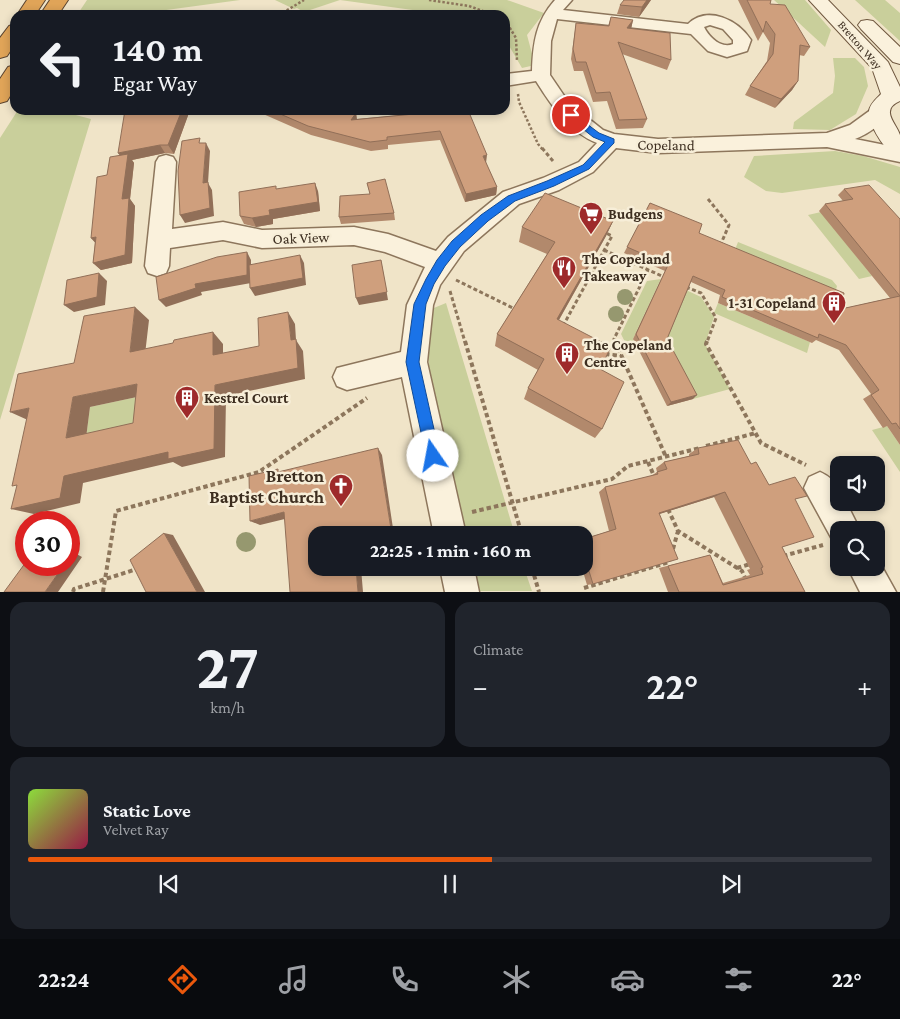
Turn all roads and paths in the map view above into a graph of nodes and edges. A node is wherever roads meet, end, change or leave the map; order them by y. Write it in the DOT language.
graph roads {
  1 [pos="304,0"];
  2 [pos="429,0"];
  3 [pos="564,0"];
  4 [pos="818,0"];
  5 [pos="846,5"];
  6 [pos="287,10"];
  7 [pos="480,10"];
  8 [pos="552,14"];
  9 [pos="510,28"];
  10 [pos="696,30"];
  11 [pos="10,37"];
  12 [pos="0,52"];
  13 [pos="900,58"];
  14 [pos="541,75"];
  15 [pos="10,79"];
  16 [pos="510,79"];
  17 [pos="0,96"];
  18 [pos="890,101"];
  19 [pos="827,140"];
  20 [pos="611,141"];
  21 [pos="900,148"];
  22 [pos="900,155"];
  23 [pos="166,162"];
  24 [pos="568,177"];
  25 [pos="708,199"];
  26 [pos="603,232"];
  27 [pos="159,240"];
  28 [pos="604,250"];
  29 [pos="718,251"];
  30 [pos="157,266"];
  31 [pos="648,270"];
  32 [pos="447,275"];
  33 [pos="666,278"];
  34 [pos="704,285"];
  35 [pos="683,286"];
  36 [pos="700,293"];
  37 [pos="520,312"];
  38 [pos="560,331"];
  39 [pos="598,350"];
  40 [pos="622,356"];
  41 [pos="412,362"];
  42 [pos="347,377"];
  43 [pos="370,396"];
  44 [pos="756,433"];
  45 [pos="666,457"];
  46 [pos="648,462"];
  47 [pos="654,476"];
  48 [pos="816,479"];
  49 [pos="512,501"];
  50 [pos="668,507"];
  51 [pos="831,521"];
  52 [pos="448,526"];
  53 [pos="450,526"];
  54 [pos="519,526"];
  55 [pos="678,531"];
  56 [pos="830,539"];
  57 [pos="774,558"];
  58 [pos="755,563"];
  59 [pos="736,568"];
  60 [pos="142,576"];
  61 [pos="459,576"];
  62 [pos="534,576"];
  63 [pos="870,576"];
  64 [pos="105,579"];
  65 [pos="748,585"];
  66 [pos="584,588"];
  67 [pos="72,592"];
  68 [pos="103,592"];
  69 [pos="462,592"];
  70 [pos="538,592"];
  71 [pos="879,592"];
  1 -- 6 [label="path"];
  2 -- 7 [label="path"];
  3 -- 8 [label="street"];
  4 -- 18 [label="street, Bretton Way"];
  5 -- 13 [label="street, Bretton Way"];
  8 -- 10 [label="street"];
  8 -- 14 [label="street"];
  9 -- 16 [label="path"];
  11 -- 12 [label="highway"];
  14 -- 16 [label="street"];
  14 -- 20 [label="street, Copeland"];
  15 -- 17 [label="highway"];
  16 -- 24 [label="path"];
  18 -- 19 [label="street, Copeland"];
  18 -- 21 [label="street, Bretton Way"];
  19 -- 20 [label="street, Copeland"];
  19 -- 22 [label="street, Copeland"];
  20 -- 24 [label="street"];
  23 -- 27 [label="street"];
  24 -- 32 [label="street"];
  25 -- 29 [label="path"];
  26 -- 28 [label="path"];
  27 -- 30 [label="street"];
  27 -- 32 [label="street, Oak View"];
  28 -- 31 [label="path"];
  28 -- 38 [label="path"];
  31 -- 33 [label="path"];
  31 -- 40 [label="path"];
  32 -- 37 [label="path"];
  32 -- 41 [label="street"];
  32 -- 49 [label="path"];
  34 -- 36 [label="path"];
  35 -- 36 [label="path"];
  36 -- 44 [label="path"];
  39 -- 40 [label="path"];
  40 -- 45 [label="path"];
  41 -- 42 [label="street"];
  41 -- 52 [label="street"];
  43 -- 64 [label="path"];
  44 -- 45 [label="path"];
  44 -- 48 [label="path"];
  45 -- 46 [label="path"];
  46 -- 47 [label="path"];
  46 -- 49 [label="path"];
  48 -- 51 [label="street"];
  49 -- 53 [label="path"];
  49 -- 54 [label="path"];
  50 -- 55 [label="path"];
  55 -- 59 [label="path"];
  55 -- 66 [label="path"];
  56 -- 57 [label="path"];
  58 -- 59 [label="path"];
  59 -- 65 [label="path"];
  60 -- 64 [label="path"];
  61 -- 69 [label="street"];
  62 -- 70 [label="path"];
  63 -- 71 [label="street"];
  64 -- 67 [label="path"];
  64 -- 68 [label="path"];
}
